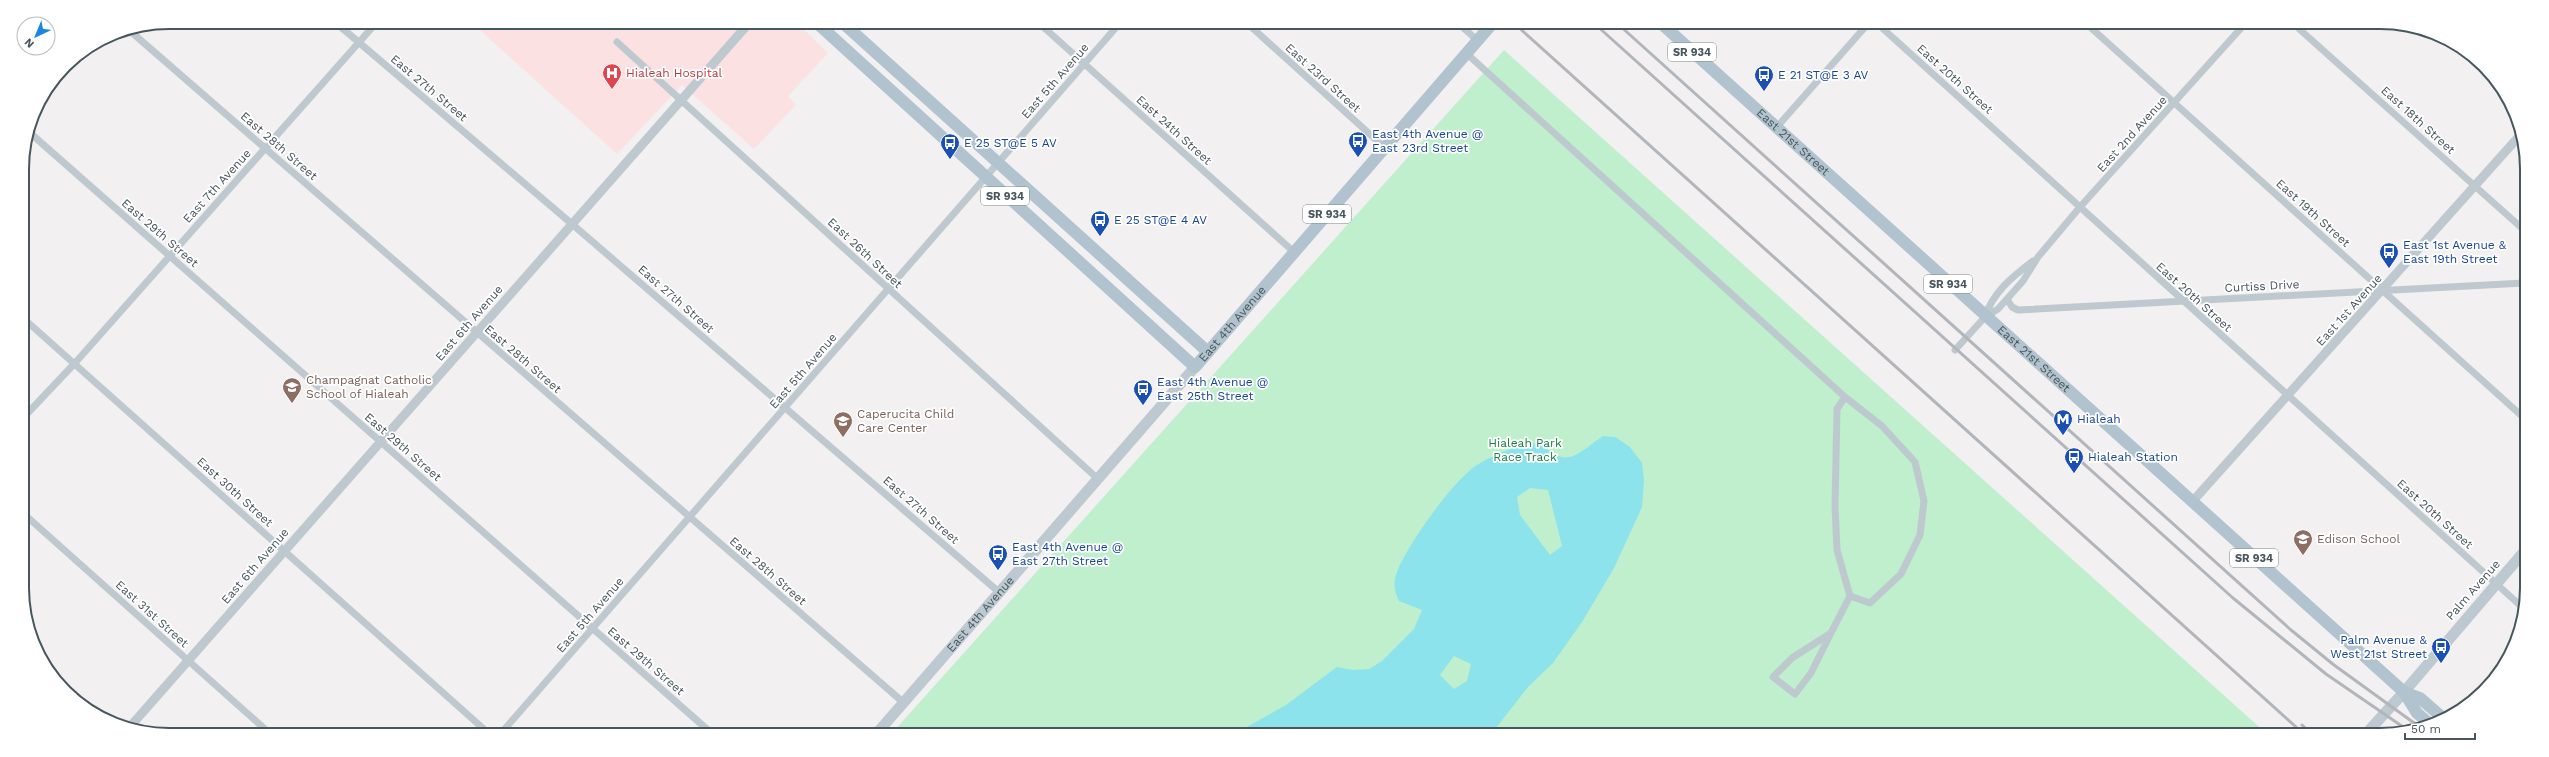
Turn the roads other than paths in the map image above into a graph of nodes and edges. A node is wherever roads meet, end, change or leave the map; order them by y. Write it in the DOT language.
graph roads {
  1 [pos="343,29"];
  2 [pos="372,29"];
  3 [pos="744,29"];
  4 [pos="824,29"];
  5 [pos="849,29"];
  6 [pos="1046,29"];
  7 [pos="1115,29"];
  8 [pos="1253,29"];
  9 [pos="1465,29"];
  10 [pos="1487,29"];
  11 [pos="1667,29"];
  12 [pos="1863,29"];
  13 [pos="1883,29"];
  14 [pos="2092,29"];
  15 [pos="2240,29"];
  16 [pos="2299,29"];
  17 [pos="133,34"];
  18 [pos="1477,40"];
  19 [pos="616,42"];
  20 [pos="359,44"];
  21 [pos="1466,53"];
  22 [pos="1084,64"];
  23 [pos="681,99"];
  24 [pos="2175,103"];
  25 [pos="1776,128"];
  26 [pos="33,136"];
  27 [pos="2516,138"];
  28 [pos="1384,148"];
  29 [pos="266,150"];
  30 [pos="999,164"];
  31 [pos="986,178"];
  32 [pos="2473,185"];
  33 [pos="2080,207"];
  34 [pos="572,224"];
  35 [pos="2520,226"];
  36 [pos="1294,252"];
  37 [pos="170,256"];
  38 [pos="2038,257"];
  39 [pos="2520,283"];
  40 [pos="887,289"];
  41 [pos="2382,291"];
  42 [pos="2007,299"];
  43 [pos="2183,302"];
  44 [pos="1985,317"];
  45 [pos="29,323"];
  46 [pos="477,333"];
  47 [pos="1955,350"];
  48 [pos="1208,352"];
  49 [pos="75,363"];
  50 [pos="1195,367"];
  51 [pos="2288,396"];
  52 [pos="1845,397"];
  53 [pos="786,408"];
  54 [pos="29,412"];
  55 [pos="2520,414"];
  56 [pos="381,442"];
  57 [pos="1098,479"];
  58 [pos="2192,502"];
  59 [pos="29,518"];
  60 [pos="690,518"];
  61 [pos="285,551"];
  62 [pos="2520,556"];
  63 [pos="2495,583"];
  64 [pos="1000,593"];
  65 [pos="1850,596"];
  66 [pos="2519,604"];
  67 [pos="593,629"];
  68 [pos="1831,633"];
  69 [pos="188,661"];
  70 [pos="2404,692"];
  71 [pos="904,703"];
  72 [pos="2440,715"];
  73 [pos="2426,721"];
  74 [pos="133,723"];
  75 [pos="264,728"];
  76 [pos="483,728"];
  77 [pos="506,728"];
  78 [pos="706,728"];
  79 [pos="882,728"];
  80 [pos="2371,728"];
  1 -- 20 [label="street, East 27th Street"];
  2 -- 20 [label="street, East 7th Avenue"];
  3 -- 23 [label="street, East 6th Avenue"];
  4 -- 31 [label="main road, SR 934"];
  5 -- 30 [label="main road, SR 934"];
  6 -- 22 [label="street, East 24th Street"];
  7 -- 22 [label="street, East 5th Avenue"];
  8 -- 28 [label="street, East 23rd Street"];
  9 -- 18 [label="street"];
  10 -- 18 [label="main road, East 4th Avenue / SR 934"];
  11 -- 25 [label="main road, East 21st Street / SR 934"];
  12 -- 25 [label="street"];
  13 -- 33 [label="street, East 20th Street"];
  14 -- 24 [label="street, East 19th Street"];
  15 -- 24 [label="street, East 2nd Avenue"];
  16 -- 32 [label="street, East 18th Street"];
  17 -- 29 [label="street, East 28th Street"];
  18 -- 21 [label="main road, East 4th Avenue / SR 934"];
  19 -- 23 [label="street, East 26th Street"];
  20 -- 29 [label="street, East 7th Avenue"];
  20 -- 34 [label="street, East 27th Street"];
  21 -- 28 [label="main road, East 4th Avenue / SR 934"];
  21 -- 52 [label="street"];
  22 -- 30 [label="street, East 5th Avenue"];
  22 -- 36 [label="street, East 24th Street"];
  23 -- 34 [label="street, East 6th Avenue"];
  23 -- 40 [label="street, East 26th Street"];
  24 -- 33 [label="street, East 2nd Avenue"];
  24 -- 41 [label="street, East 19th Street"];
  25 -- 44 [label="main road, East 21st Street / SR 934"];
  26 -- 37 [label="street, East 29th Street"];
  27 -- 32 [label="street, East 1st Avenue"];
  28 -- 36 [label="main road, East 4th Avenue / SR 934"];
  29 -- 37 [label="street, East 7th Avenue"];
  29 -- 46 [label="street, East 28th Street"];
  30 -- 31 [label="street, East 5th Avenue"];
  30 -- 48 [label="main road, SR 934"];
  31 -- 40 [label="street, East 5th Avenue"];
  31 -- 50 [label="main road, SR 934"];
  32 -- 35 [label="street, East 18th Street"];
  32 -- 41 [label="street, East 1st Avenue"];
  33 -- 38 [label="street, East 2nd Avenue"];
  33 -- 43 [label="street, East 20th Street"];
  34 -- 46 [label="street, East 6th Avenue"];
  34 -- 53 [label="street, East 27th Street"];
  36 -- 48 [label="main road, East 4th Avenue / SR 934"];
  37 -- 49 [label="street, East 7th Avenue"];
  37 -- 56 [label="street, East 29th Street"];
  38 -- 42 [label="street, East 2nd Avenue"];
  38 -- 44 [label="street, East 2nd Avenue"];
  39 -- 41 [label="street, Curtiss Drive"];
  40 -- 53 [label="street, East 5th Avenue"];
  40 -- 57 [label="street, East 26th Street"];
  41 -- 43 [label="street, Curtiss Drive"];
  41 -- 51 [label="street, East 1st Avenue"];
  41 -- 55 [label="street, East 19th Street"];
  42 -- 43 [label="street, Curtiss Drive"];
  42 -- 44 [label="street, East 2nd Avenue"];
  43 -- 51 [label="street, East 20th Street"];
  44 -- 47 [label="street"];
  44 -- 58 [label="main road, East 21st Street / SR 934"];
  45 -- 49 [label="street, East 30th Street"];
  46 -- 56 [label="street, East 6th Avenue"];
  46 -- 60 [label="street, East 28th Street"];
  48 -- 50 [label="main road, East 4th Avenue / SR 934"];
  49 -- 54 [label="street, East 7th Avenue"];
  49 -- 61 [label="street, East 30th Street"];
  50 -- 57 [label="main road, East 4th Avenue"];
  51 -- 58 [label="street, East 1st Avenue"];
  51 -- 63 [label="street, East 20th Street"];
  52 -- 65 [label="street"];
  52 -- 65 [label="street"];
  53 -- 60 [label="street, East 5th Avenue"];
  53 -- 64 [label="street, East 27th Street"];
  56 -- 61 [label="street, East 6th Avenue"];
  56 -- 67 [label="street, East 29th Street"];
  57 -- 64 [label="main road, East 4th Avenue"];
  58 -- 70 [label="main road, East 21st Street / SR 934"];
  59 -- 69 [label="street, East 31st Street"];
  60 -- 67 [label="street, East 5th Avenue"];
  60 -- 71 [label="street, East 28th Street"];
  61 -- 69 [label="street, East 6th Avenue"];
  61 -- 76 [label="street, East 30th Street"];
  62 -- 63 [label="main road, Palm Avenue"];
  63 -- 66 [label="street, East 20th Street"];
  63 -- 70 [label="main road, Palm Avenue"];
  64 -- 71 [label="main road, East 4th Avenue"];
  65 -- 68 [label="street"];
  67 -- 77 [label="street, East 5th Avenue"];
  67 -- 78 [label="street, East 29th Street"];
  68 -- 68 [label="street"];
  69 -- 74 [label="street, East 6th Avenue"];
  69 -- 75 [label="street, East 31st Street"];
  70 -- 72 [label="main road, SR 934"];
  70 -- 73 [label="main road, SR 934"];
  70 -- 80 [label="main road, Palm Avenue"];
  71 -- 79 [label="main road, East 4th Avenue"];
}
